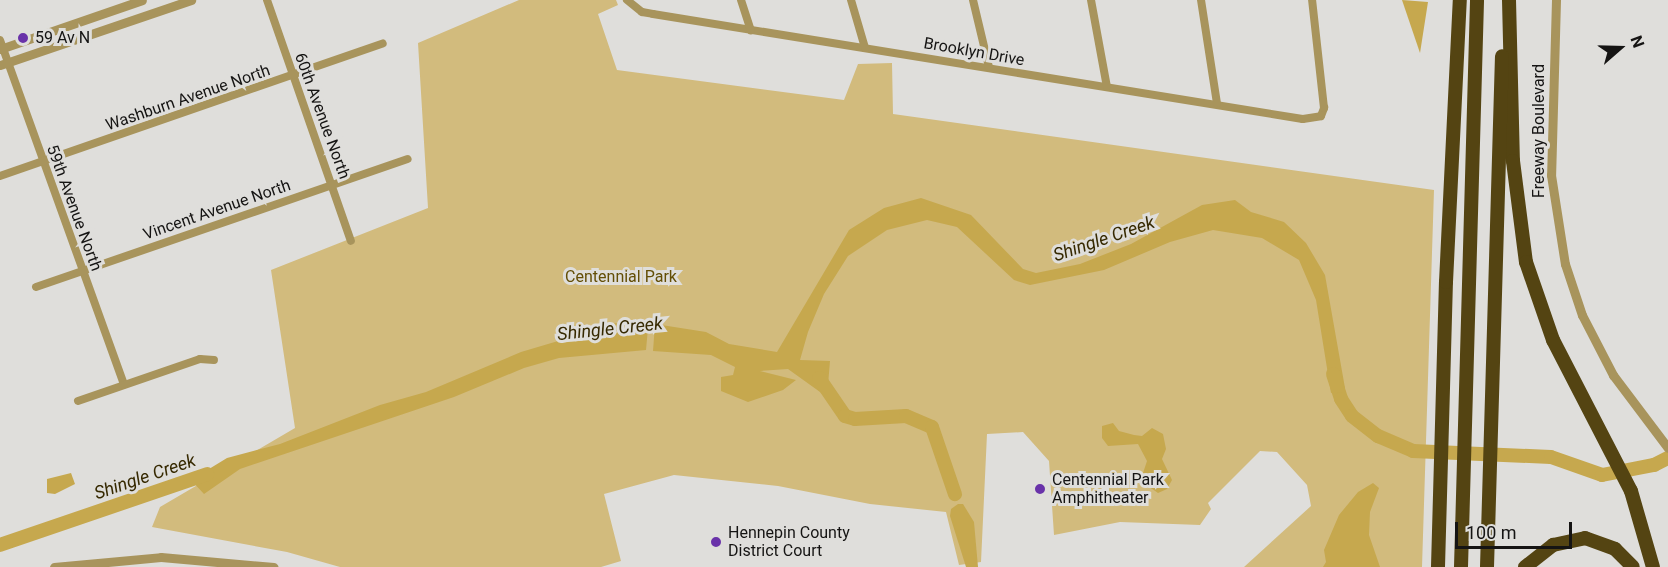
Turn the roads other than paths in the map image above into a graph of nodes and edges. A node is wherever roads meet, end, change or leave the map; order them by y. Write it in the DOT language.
graph roads {
  1 [pos="142,0"];
  2 [pos="191,0"];
  3 [pos="267,0"];
  4 [pos="627,0"];
  5 [pos="741,0"];
  6 [pos="851,0"];
  7 [pos="973,0"];
  8 [pos="1091,0"];
  9 [pos="1201,0"];
  10 [pos="1312,0"];
  11 [pos="1460,0"];
  12 [pos="1477,0"];
  13 [pos="1504,0"];
  14 [pos="1509,0"];
  15 [pos="1556,0"];
  16 [pos="751,30"];
  17 [pos="383,44"];
  18 [pos="1,46"];
  19 [pos="865,48"];
  20 [pos="4,64"];
  21 [pos="989,67"];
  22 [pos="293,76"];
  23 [pos="1107,87"];
  24 [pos="1217,103"];
  25 [pos="408,159"];
  26 [pos="44,162"];
  27 [pos="0,176"];
  28 [pos="333,183"];
  29 [pos="351,241"];
  30 [pos="83,272"];
  31 [pos="36,287"];
  32 [pos="214,360"];
  33 [pos="124,384"];
  34 [pos="78,401"];
  35 [pos="1666,445"];
  36 [pos="54,567"];
  37 [pos="274,567"];
  38 [pos="1438,567"];
  39 [pos="1461,567"];
  40 [pos="1487,567"];
  41 [pos="1525,567"];
  42 [pos="1633,567"];
  43 [pos="1653,567"];
  1 -- 18 [label="street"];
  2 -- 20 [label="street"];
  3 -- 22 [label="street, 60th Avenue North"];
  4 -- 16 [label="street, Brooklyn Drive"];
  5 -- 16 [label="street"];
  6 -- 19 [label="street"];
  7 -- 21 [label="street"];
  8 -- 23 [label="street"];
  9 -- 24 [label="street"];
  10 -- 24 [label="street, Brooklyn Drive"];
  11 -- 38 [label="highway"];
  12 -- 39 [label="highway"];
  13 -- 40 [label="highway"];
  14 -- 43 [label="highway"];
  15 -- 35 [label="street, Freeway Boulevard"];
  16 -- 19 [label="street, Brooklyn Drive"];
  17 -- 22 [label="street, Washburn Avenue North"];
  18 -- 20 [label="street, 59th Avenue North"];
  19 -- 21 [label="street, Brooklyn Drive"];
  20 -- 26 [label="street, 59th Avenue North"];
  21 -- 23 [label="street, Brooklyn Drive"];
  22 -- 26 [label="street, Washburn Avenue North"];
  22 -- 28 [label="street, 60th Avenue North"];
  23 -- 24 [label="street, Brooklyn Drive"];
  25 -- 28 [label="street, Vincent Avenue North"];
  26 -- 27 [label="street, Washburn Avenue North"];
  26 -- 30 [label="street, 59th Avenue North"];
  28 -- 29 [label="street, 60th Avenue North"];
  28 -- 30 [label="street, Vincent Avenue North"];
  30 -- 31 [label="street, Vincent Avenue North"];
  30 -- 33 [label="street, 59th Avenue North"];
  32 -- 33 [label="street"];
  33 -- 34 [label="street"];
  36 -- 37 [label="street"];
  41 -- 42 [label="highway"];
}
